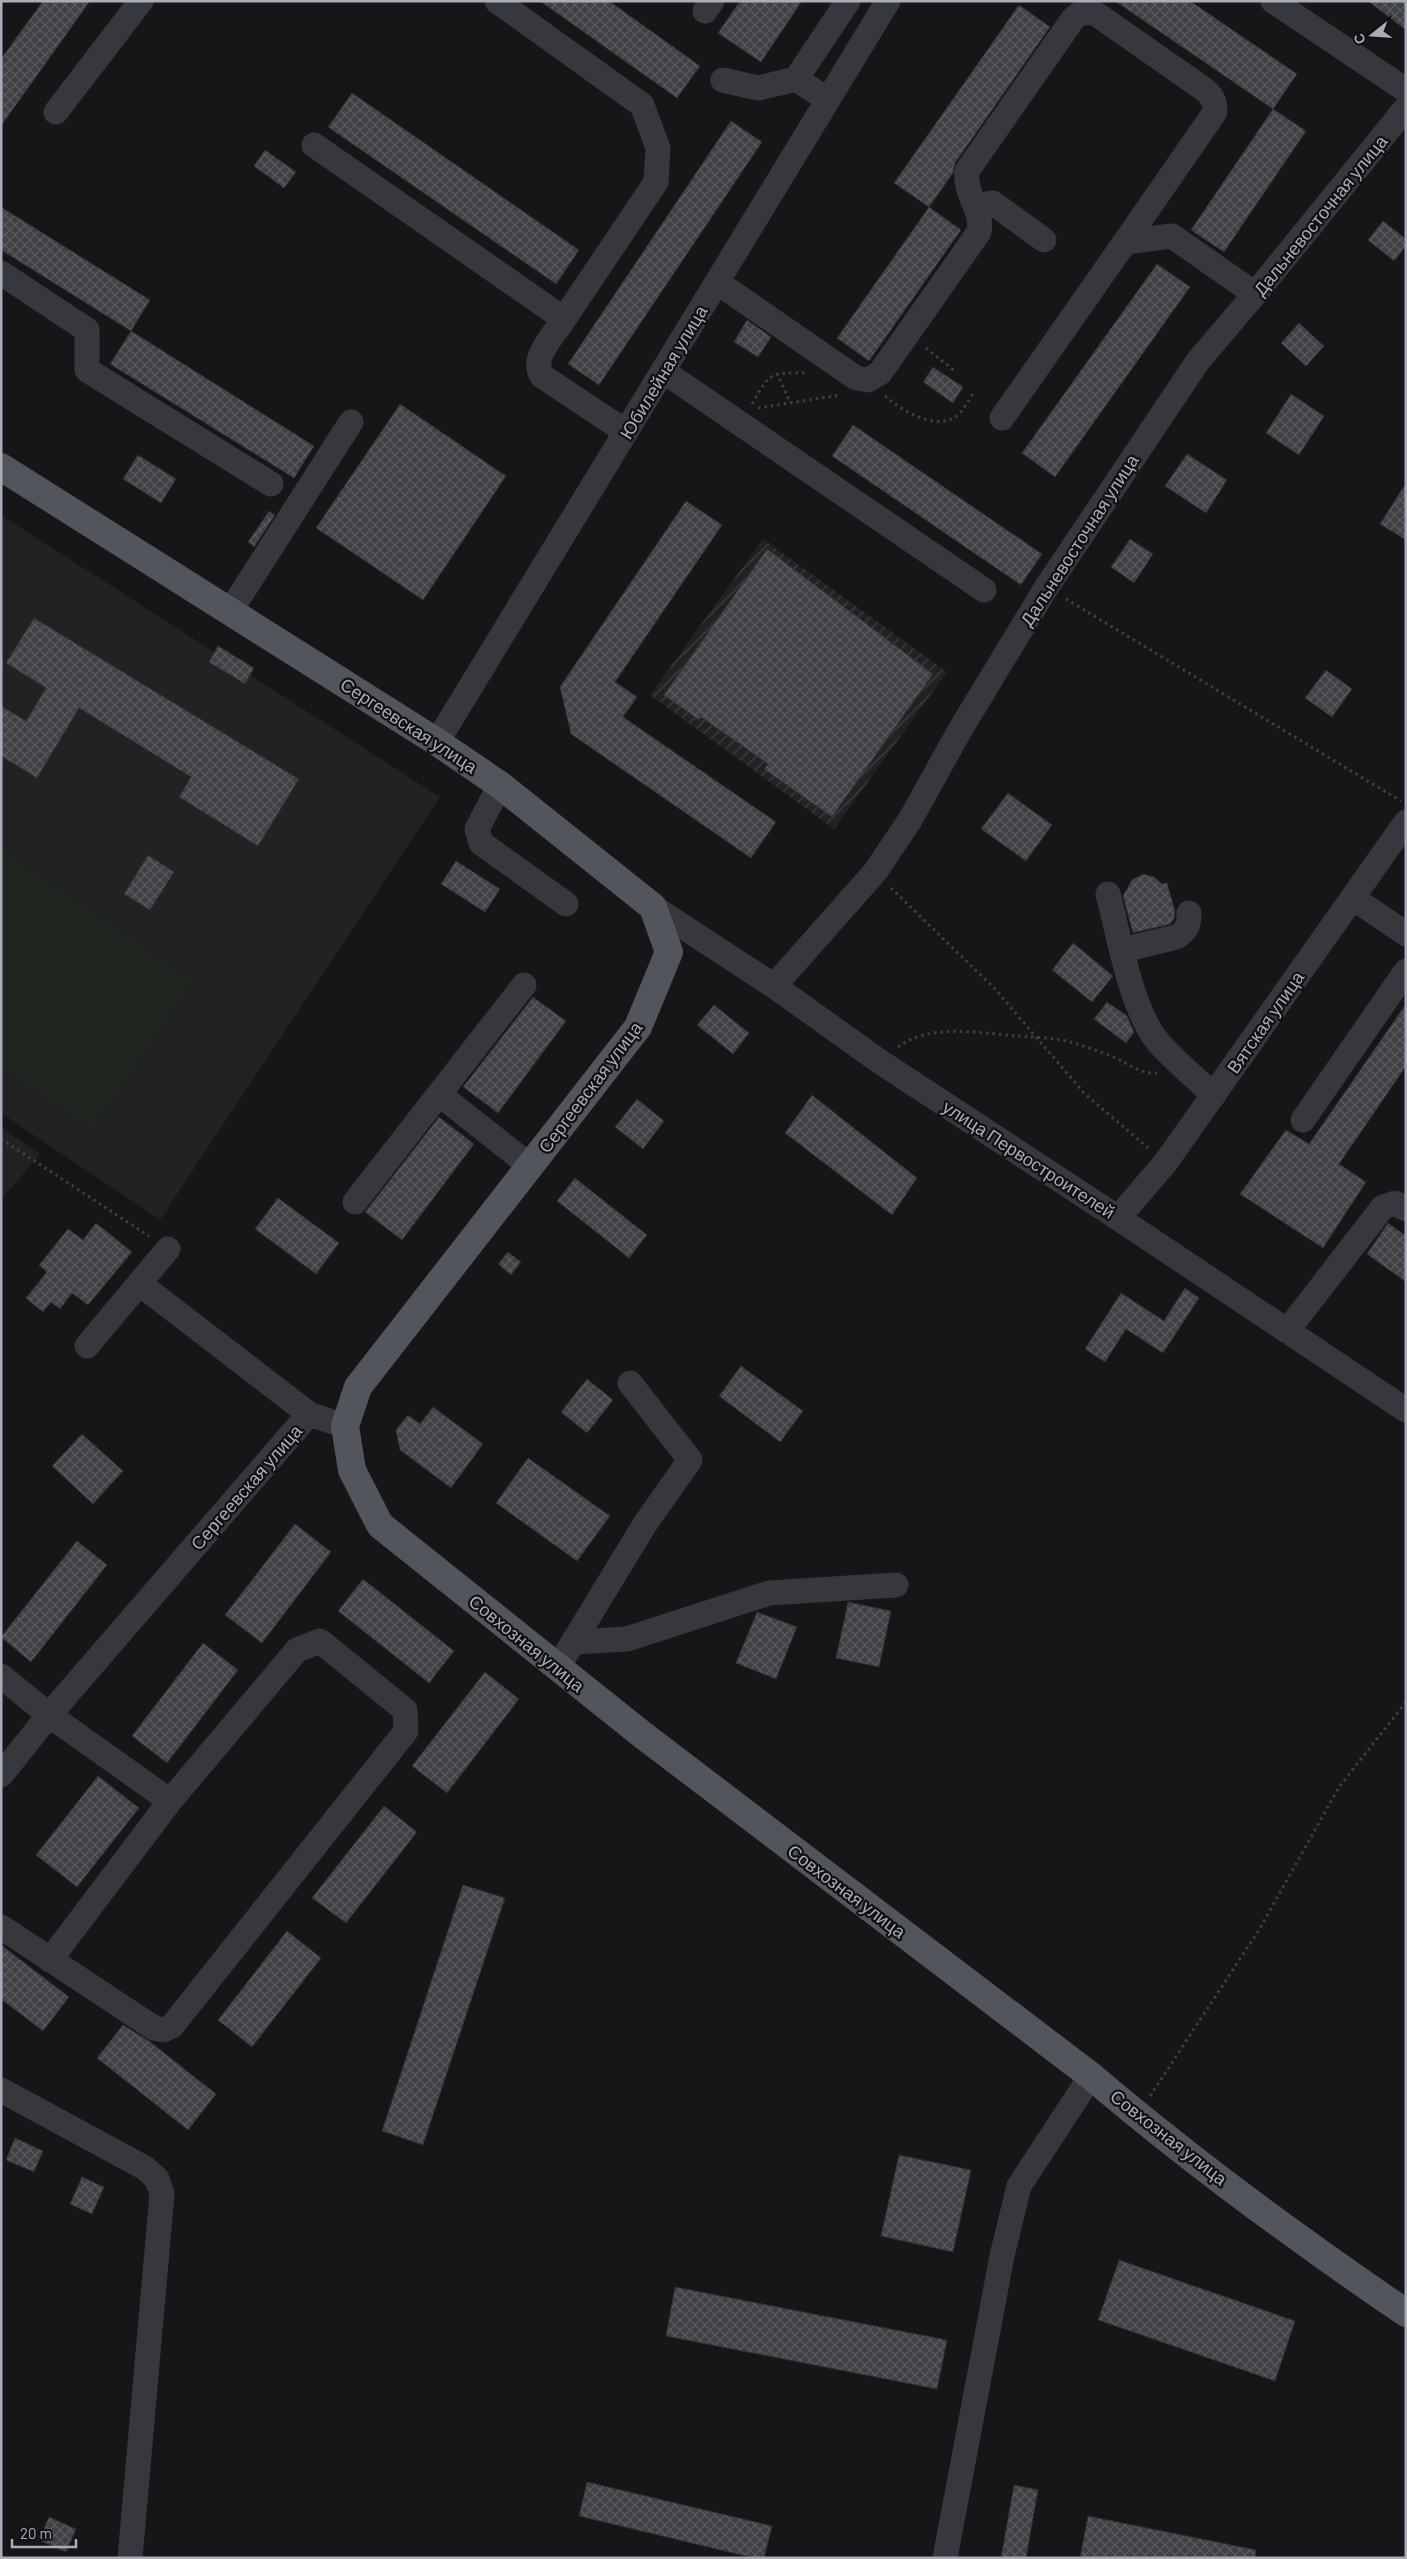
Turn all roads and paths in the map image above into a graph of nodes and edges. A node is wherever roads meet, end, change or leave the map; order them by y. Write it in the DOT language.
graph roads {
  1 [pos="141,1"];
  2 [pos="496,1"];
  3 [pos="848,1"];
  4 [pos="888,1"];
  5 [pos="1273,1"];
  6 [pos="796,79"];
  7 [pos="723,80"];
  8 [pos="1406,90"];
  9 [pos="828,100"];
  10 [pos="1406,108"];
  11 [pos="56,112"];
  12 [pos="314,145"];
  13 [pos="975,206"];
  14 [pos="1044,240"];
  15 [pos="1125,242"];
  16 [pos="1,273"];
  17 [pos="717,282"];
  18 [pos="1256,294"];
  19 [pos="564,319"];
  20 [pos="907,334"];
  21 [pos="663,371"];
  22 [pos="848,372"];
  23 [pos="956,372"];
  24 [pos="777,373"];
  25 [pos="790,403"];
  26 [pos="749,409"];
  27 [pos="1002,418"];
  28 [pos="351,422"];
  29 [pos="626,432"];
  30 [pos="1,467"];
  31 [pos="271,484"];
  32 [pos="1046,588"];
  33 [pos="984,590"];
  34 [pos="230,610"];
  35 [pos="437,742"];
  36 [pos="500,785"];
  37 [pos="1406,803"];
  38 [pos="1404,829"];
  39 [pos="875,872"];
  40 [pos="1108,894"];
  41 [pos="1353,898"];
  42 [pos="566,904"];
  43 [pos="653,907"];
  44 [pos="1190,913"];
  45 [pos="1406,934"];
  46 [pos="1123,950"];
  47 [pos="1406,971"];
  48 [pos="524,985"];
  49 [pos="774,986"];
  50 [pos="1035,1037"];
  51 [pos="879,1061"];
  52 [pos="1187,1071"];
  53 [pos="439,1094"];
  54 [pos="1214,1095"];
  55 [pos="1303,1120"];
  56 [pos="1,1139"];
  57 [pos="1166,1162"];
  58 [pos="530,1166"];
  59 [pos="355,1202"];
  60 [pos="1406,1210"];
  61 [pos="1118,1218"];
  62 [pos="168,1249"];
  63 [pos="140,1284"];
  64 [pos="1287,1331"];
  65 [pos="86,1346"];
  66 [pos="630,1383"];
  67 [pos="1406,1410"];
  68 [pos="308,1414"];
  69 [pos="345,1426"];
  70 [pos="896,1585"];
  71 [pos="573,1642"];
  72 [pos="558,1668"];
  73 [pos="1,1676"];
  74 [pos="1406,1702"];
  75 [pos="49,1715"];
  76 [pos="1,1775"];
  77 [pos="170,1801"];
  78 [pos="1,1927"];
  79 [pos="50,1960"];
  80 [pos="1091,2076"];
  81 [pos="1,2090"];
  82 [pos="1138,2115"];
  83 [pos="1406,2313"];
  84 [pos="130,2558"];
  85 [pos="944,2558"];
  1 -- 11 [label="street"];
  2 -- 19 [label="street"];
  3 -- 6 [label="street"];
  4 -- 9 [label="street, Юбилейная улица"];
  5 -- 8 [label="street"];
  6 -- 7 [label="street"];
  6 -- 9 [label="street"];
  9 -- 17 [label="street, Юбилейная улица"];
  10 -- 18 [label="street, Дальневосточная улица"];
  12 -- 19 [label="street"];
  13 -- 14 [label="street"];
  13 -- 15 [label="street"];
  13 -- 20 [label="street"];
  15 -- 18 [label="street"];
  15 -- 27 [label="street"];
  16 -- 31 [label="street"];
  17 -- 21 [label="street, Юбилейная улица"];
  17 -- 22 [label="street"];
  18 -- 32 [label="street, Дальневосточная улица"];
  19 -- 29 [label="street"];
  20 -- 22 [label="street"];
  20 -- 23 [label="path"];
  21 -- 29 [label="street, Юбилейная улица"];
  21 -- 33 [label="street"];
  22 -- 24 [label="path"];
  24 -- 25 [label="path"];
  24 -- 26 [label="path"];
  28 -- 34 [label="street"];
  29 -- 35 [label="street, Юбилейная улица"];
  30 -- 34 [label="main road, Сергеевская улица"];
  32 -- 37 [label="path"];
  32 -- 39 [label="street, Дальневосточная улица"];
  34 -- 35 [label="main road, Сергеевская улица"];
  35 -- 36 [label="main road, Сергеевская улица"];
  36 -- 42 [label="street"];
  36 -- 43 [label="main road, Сергеевская улица"];
  38 -- 41 [label="street, Вятская улица"];
  39 -- 49 [label="street, Дальневосточная улица"];
  39 -- 50 [label="path"];
  40 -- 46 [label="street"];
  41 -- 45 [label="street"];
  41 -- 54 [label="street, Вятская улица"];
  43 -- 49 [label="street, улица Первостроителей"];
  43 -- 58 [label="main road, Сергеевская улица"];
  44 -- 46 [label="street"];
  46 -- 52 [label="street"];
  47 -- 55 [label="street"];
  48 -- 53 [label="street"];
  49 -- 51 [label="street, улица Первостроителей"];
  50 -- 51 [label="path"];
  50 -- 52 [label="path"];
  50 -- 57 [label="path"];
  51 -- 61 [label="street, улица Первостроителей"];
  52 -- 54 [label="street"];
  53 -- 58 [label="street"];
  53 -- 59 [label="street"];
  54 -- 57 [label="street, Вятская улица"];
  56 -- 62 [label="path"];
  57 -- 61 [label="street, Вятская улица"];
  58 -- 69 [label="main road, Сергеевская улица"];
  60 -- 64 [label="street"];
  61 -- 64 [label="street, улица Первостроителей"];
  62 -- 63 [label="street"];
  63 -- 65 [label="street"];
  63 -- 68 [label="street"];
  64 -- 67 [label="street, улица Первостроителей"];
  66 -- 71 [label="street"];
  68 -- 69 [label="street, Сергеевская улица"];
  68 -- 75 [label="street, Сергеевская улица"];
  69 -- 72 [label="main road, Совхозная улица"];
  70 -- 71 [label="street"];
  71 -- 72 [label="street"];
  72 -- 80 [label="main road, Совхозная улица"];
  73 -- 75 [label="street"];
  74 -- 82 [label="path"];
  75 -- 76 [label="street, Сергеевская улица"];
  75 -- 77 [label="street"];
  77 -- 79 [label="street"];
  77 -- 79 [label="street"];
  78 -- 79 [label="street"];
  80 -- 82 [label="main road, Совхозная улица"];
  80 -- 85 [label="street"];
  81 -- 84 [label="street"];
  82 -- 83 [label="main road, Совхозная улица"];
}
